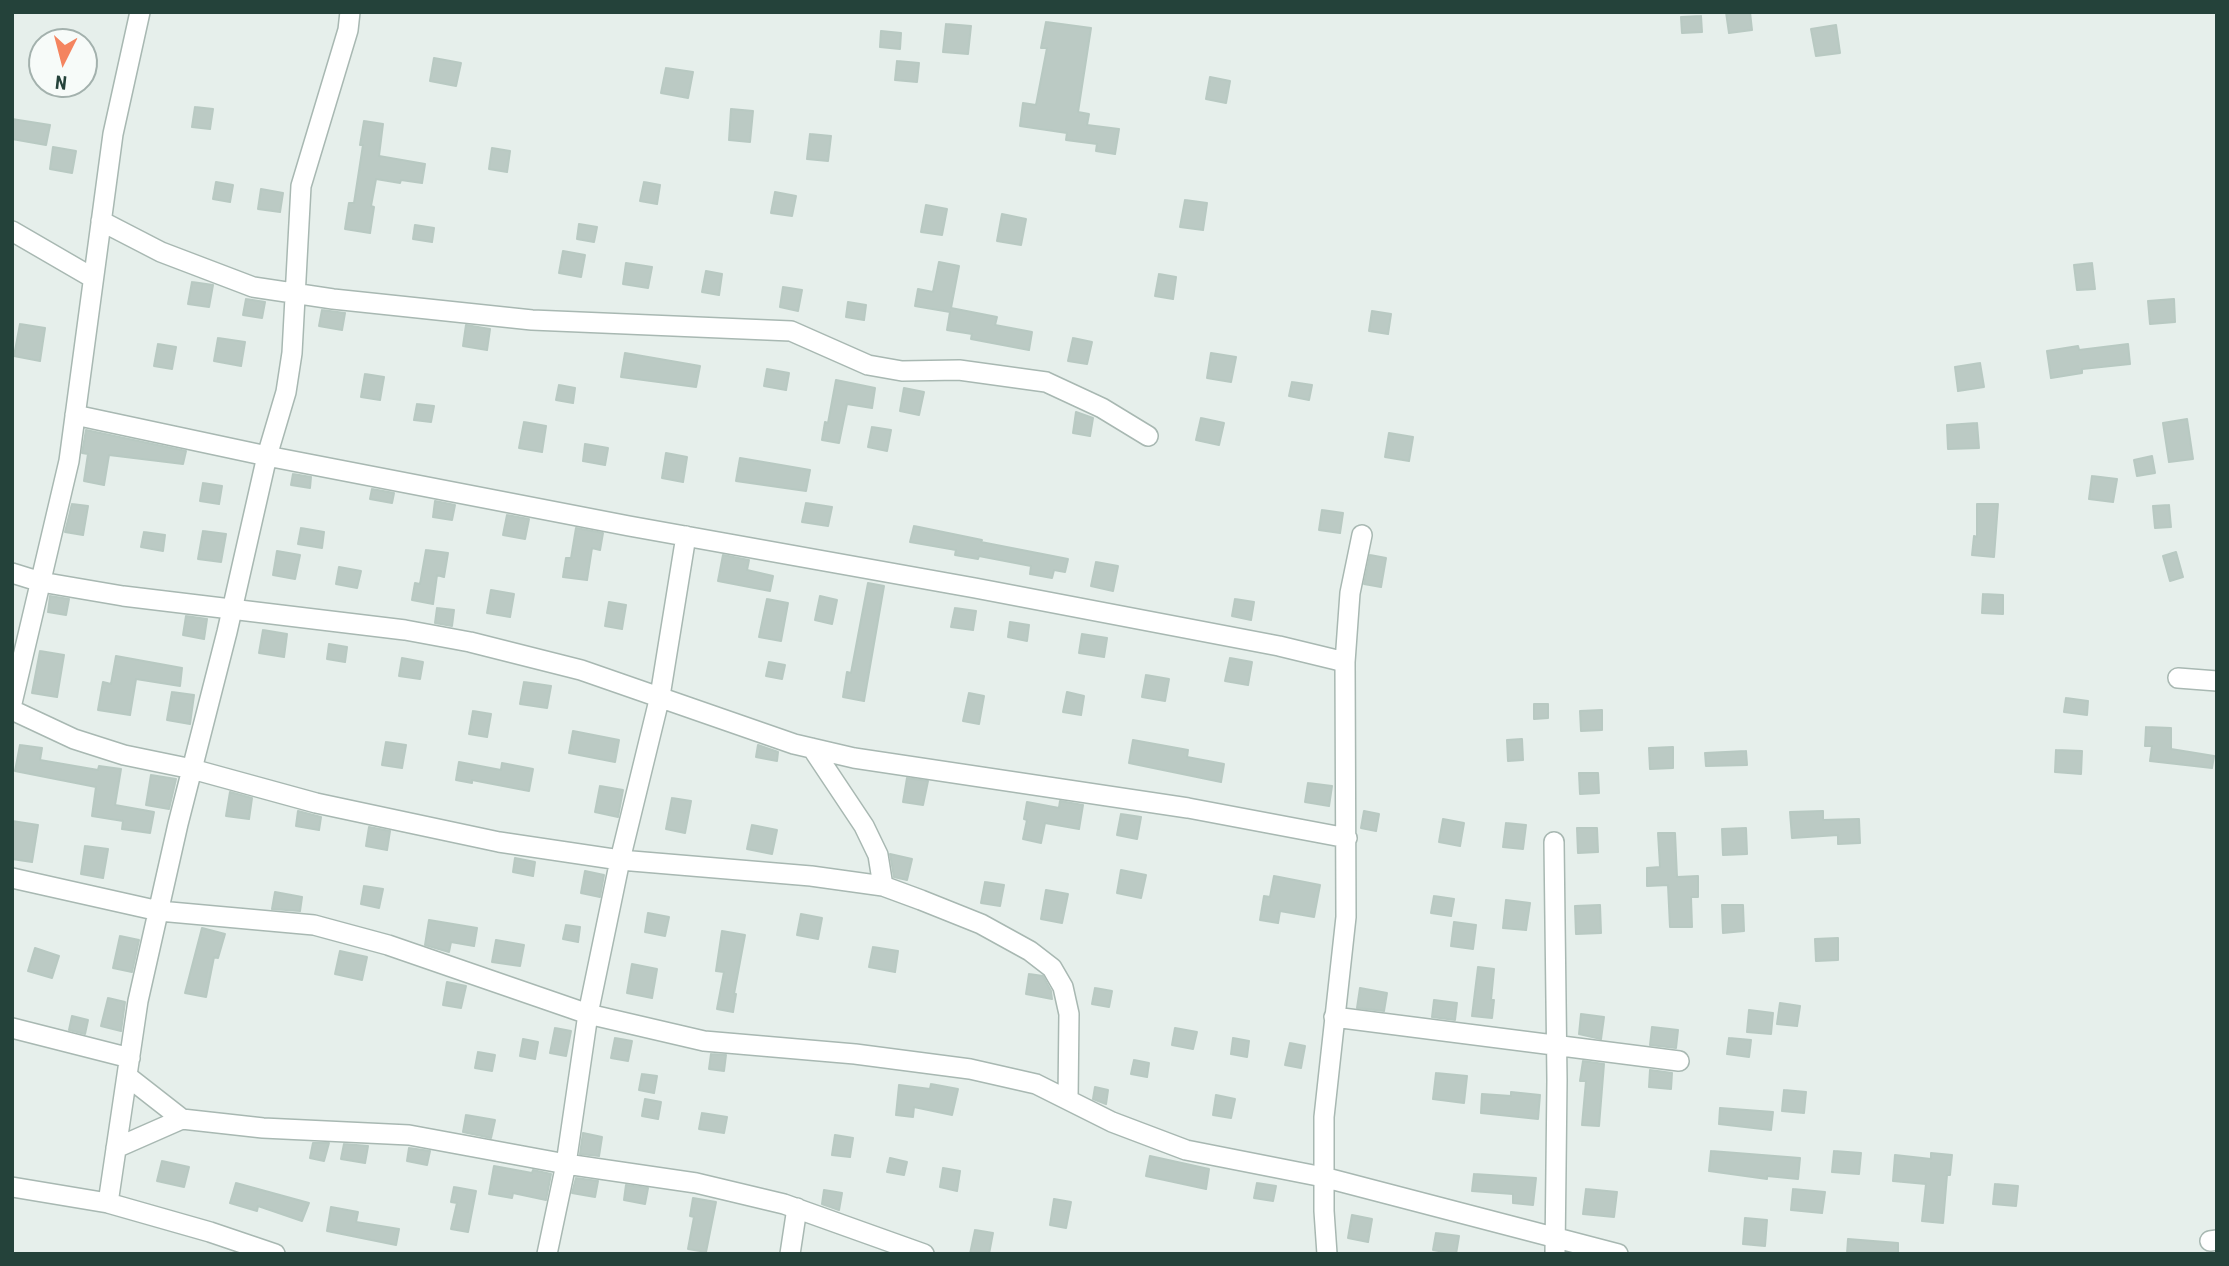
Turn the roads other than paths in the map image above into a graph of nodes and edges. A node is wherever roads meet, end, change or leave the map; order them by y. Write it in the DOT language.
graph roads {
  1 [pos="140,12"];
  2 [pos="351,12"];
  3 [pos="101,221"];
  4 [pos="12,231"];
  5 [pos="93,278"];
  6 [pos="295,293"];
  7 [pos="75,415"];
  8 [pos="1148,436"];
  9 [pos="267,456"];
  10 [pos="1362,535"];
  11 [pos="685,536"];
  12 [pos="12,573"];
  13 [pos="41,582"];
  14 [pos="232,609"];
  15 [pos="1345,662"];
  16 [pos="2178,678"];
  17 [pos="2217,681"];
  18 [pos="660,696"];
  19 [pos="12,703"];
  20 [pos="12,710"];
  21 [pos="812,748"];
  22 [pos="192,769"];
  23 [pos="1347,838"];
  24 [pos="1554,842"];
  25 [pos="620,860"];
  26 [pos="12,878"];
  27 [pos="883,886"];
  28 [pos="159,911"];
  29 [pos="588,1014"];
  30 [pos="1334,1017"];
  31 [pos="12,1028"];
  32 [pos="1556,1044"];
  33 [pos="1679,1061"];
  34 [pos="128,1067"];
  35 [pos="1068,1098"];
  36 [pos="182,1119"];
  37 [pos="116,1147"];
  38 [pos="566,1164"];
  39 [pos="1323,1177"];
  40 [pos="12,1187"];
  41 [pos="108,1203"];
  42 [pos="797,1208"];
  43 [pos="1556,1246"];
  44 [pos="275,1254"];
  45 [pos="547,1254"];
  46 [pos="790,1254"];
  47 [pos="925,1254"];
  48 [pos="1327,1254"];
  49 [pos="1618,1254"];
  1 -- 3 [label="street"];
  2 -- 6 [label="street"];
  3 -- 5 [label="street"];
  3 -- 6 [label="street"];
  4 -- 5 [label="street"];
  5 -- 7 [label="street"];
  6 -- 8 [label="street"];
  6 -- 9 [label="street"];
  7 -- 9 [label="street"];
  7 -- 13 [label="street"];
  9 -- 11 [label="street"];
  9 -- 14 [label="street"];
  10 -- 15 [label="street"];
  11 -- 15 [label="street"];
  11 -- 18 [label="street"];
  12 -- 13 [label="street"];
  13 -- 14 [label="street"];
  13 -- 19 [label="street"];
  14 -- 18 [label="street"];
  14 -- 22 [label="street"];
  15 -- 23 [label="street"];
  16 -- 17 [label="street"];
  18 -- 21 [label="street"];
  18 -- 25 [label="street"];
  20 -- 22 [label="street"];
  21 -- 23 [label="street"];
  21 -- 27 [label="street"];
  22 -- 25 [label="street"];
  22 -- 28 [label="street"];
  23 -- 30 [label="street"];
  24 -- 32 [label="street"];
  25 -- 27 [label="street"];
  25 -- 29 [label="street"];
  26 -- 28 [label="street"];
  27 -- 35 [label="street"];
  28 -- 29 [label="street"];
  28 -- 34 [label="street"];
  29 -- 35 [label="street"];
  29 -- 38 [label="street"];
  30 -- 32 [label="street"];
  30 -- 39 [label="street"];
  31 -- 34 [label="street"];
  32 -- 33 [label="street"];
  32 -- 43 [label="street"];
  34 -- 36 [label="street"];
  34 -- 37 [label="street"];
  35 -- 39 [label="street"];
  36 -- 37 [label="street"];
  36 -- 38 [label="street"];
  37 -- 41 [label="street"];
  38 -- 42 [label="street"];
  38 -- 45 [label="street"];
  39 -- 43 [label="street"];
  39 -- 48 [label="street"];
  40 -- 41 [label="street"];
  41 -- 44 [label="street"];
  42 -- 46 [label="street"];
  42 -- 47 [label="street"];
  43 -- 49 [label="street"];
}
